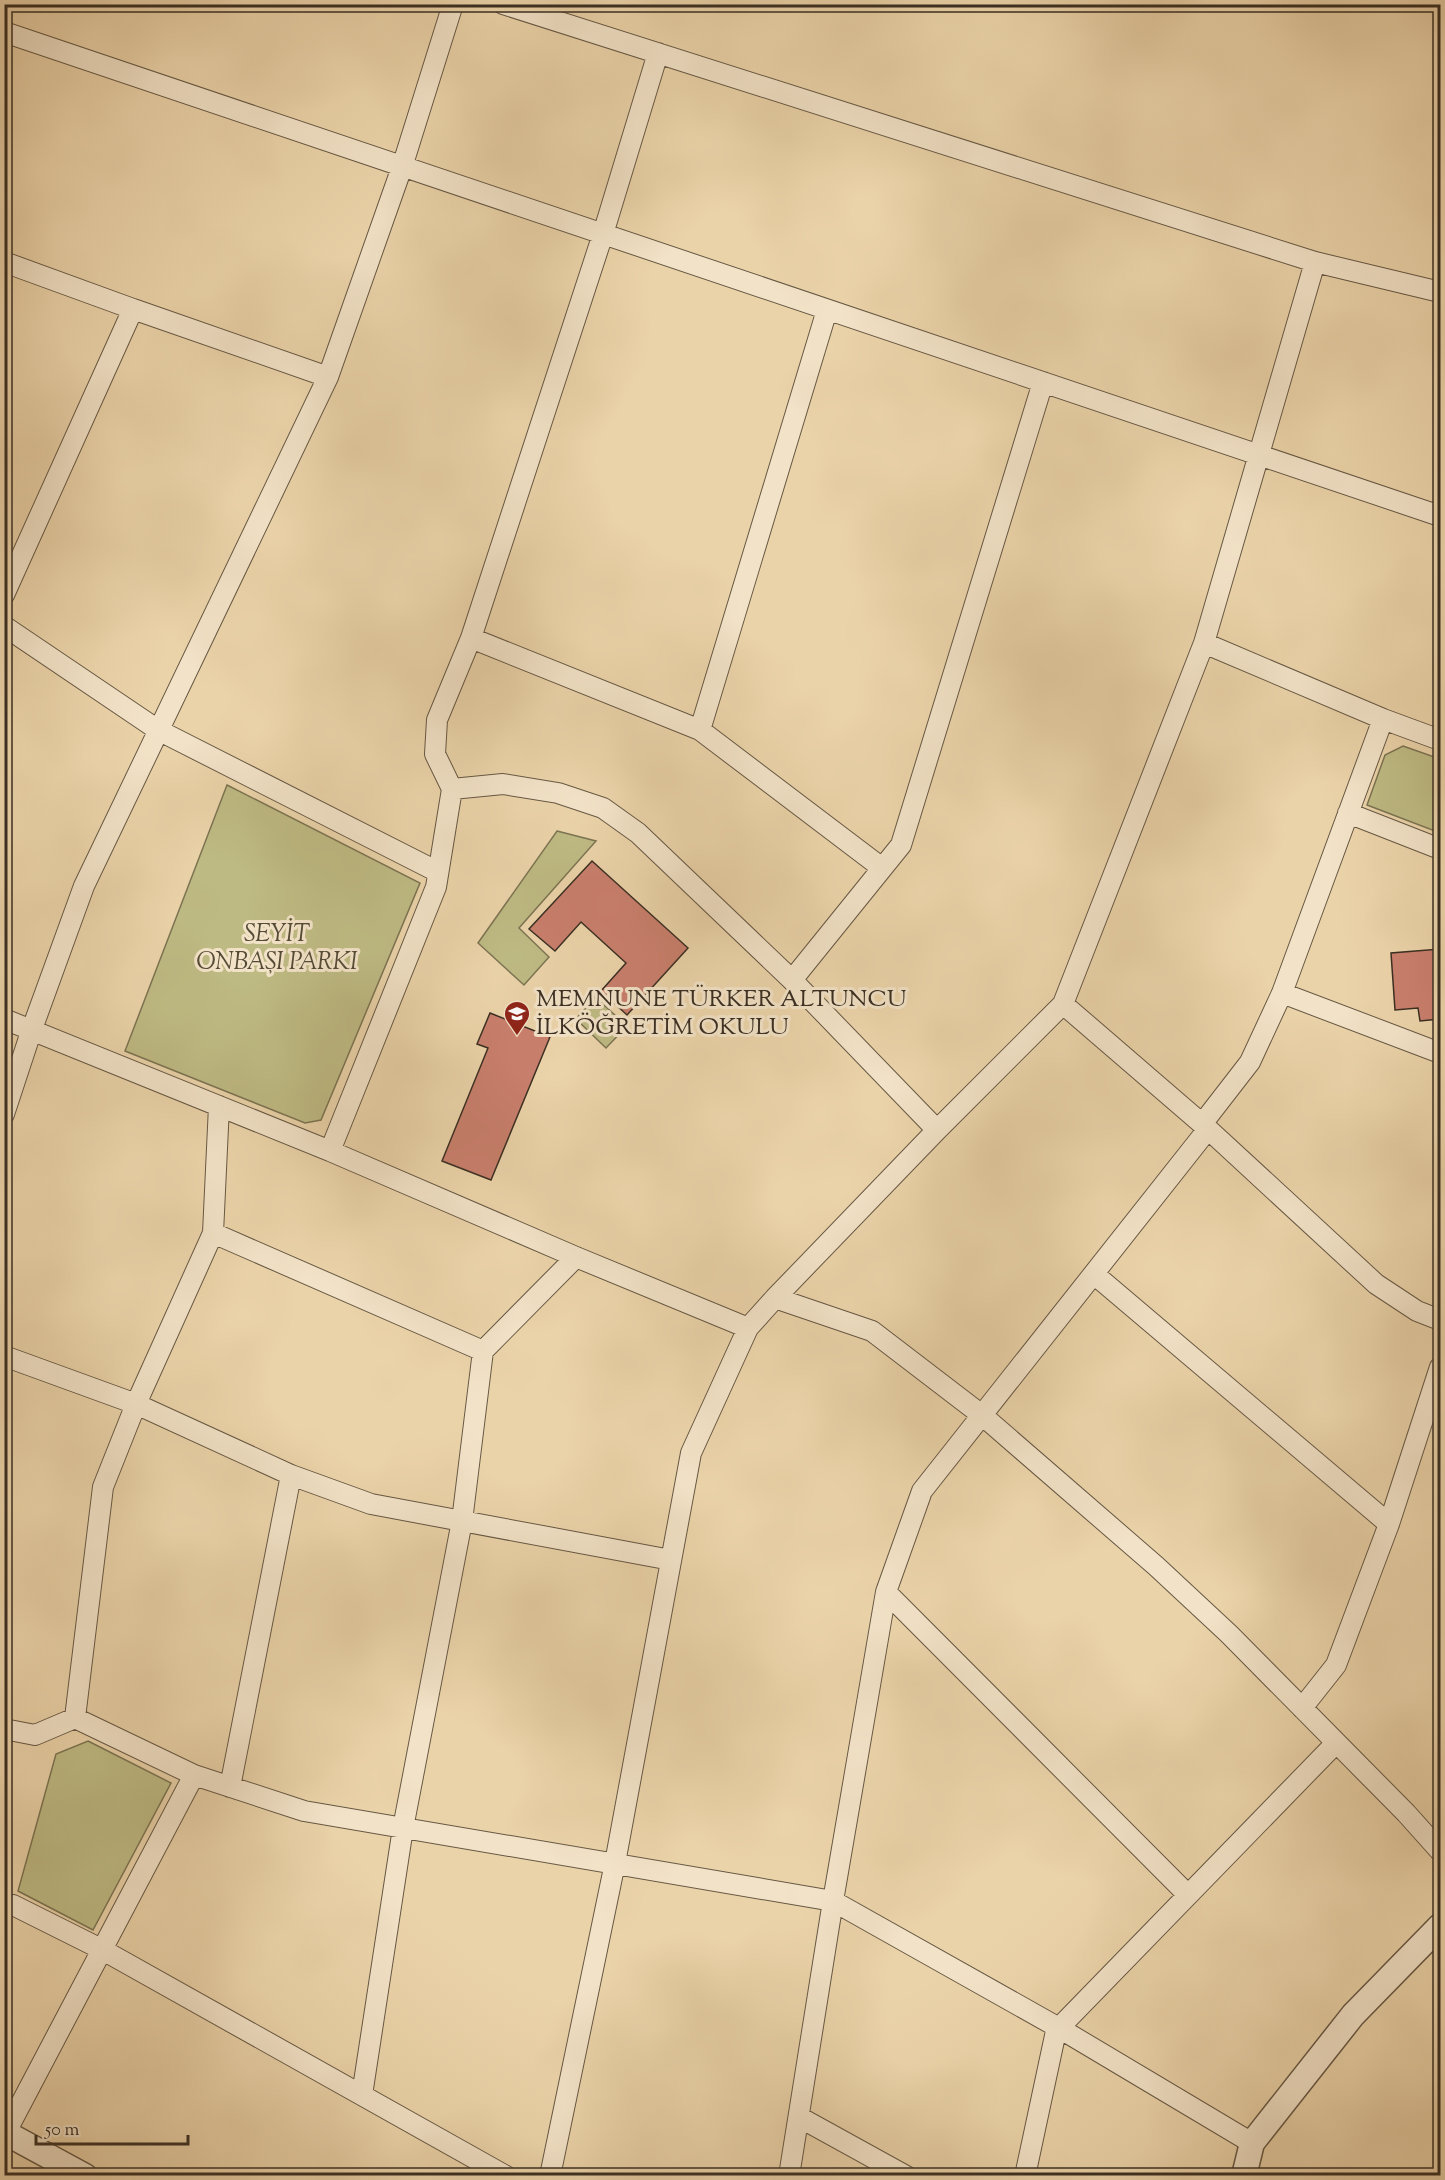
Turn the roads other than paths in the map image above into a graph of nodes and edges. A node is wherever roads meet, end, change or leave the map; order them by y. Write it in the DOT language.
graph roads {
  1 [pos="453,4"];
  2 [pos="503,4"];
  3 [pos="4,32"];
  4 [pos="658,53"];
  5 [pos="402,166"];
  6 [pos="603,234"];
  7 [pos="4,262"];
  8 [pos="1315,262"];
  9 [pos="1440,292"];
  10 [pos="133,309"];
  11 [pos="827,310"];
  12 [pos="328,377"];
  13 [pos="1042,382"];
  14 [pos="1260,455"];
  15 [pos="1440,516"];
  16 [pos="4,595"];
  17 [pos="4,626"];
  18 [pos="471,638"];
  19 [pos="1204,644"];
  20 [pos="1383,719"];
  21 [pos="158,730"];
  22 [pos="700,730"];
  23 [pos="1440,740"];
  24 [pos="452,789"];
  25 [pos="1348,813"];
  26 [pos="1440,849"];
  27 [pos="882,868"];
  28 [pos="438,872"];
  29 [pos="792,980"];
  30 [pos="1282,993"];
  31 [pos="1063,1004"];
  32 [pos="4,1019"];
  33 [pos="32,1029"];
  34 [pos="1440,1053"];
  35 [pos="219,1106"];
  36 [pos="4,1114"];
  37 [pos="1205,1126"];
  38 [pos="937,1130"];
  39 [pos="330,1151"];
  40 [pos="213,1233"];
  41 [pos="576,1257"];
  42 [pos="1094,1274"];
  43 [pos="775,1298"];
  44 [pos="1440,1320"];
  45 [pos="748,1328"];
  46 [pos="483,1351"];
  47 [pos="4,1356"];
  48 [pos="1440,1367"];
  49 [pos="136,1404"];
  50 [pos="983,1416"];
  51 [pos="291,1475"];
  52 [pos="462,1521"];
  53 [pos="1389,1524"];
  54 [pos="671,1560"];
  55 [pos="886,1592"];
  56 [pos="1302,1708"];
  57 [pos="75,1718"];
  58 [pos="4,1729"];
  59 [pos="1336,1743"];
  60 [pos="194,1775"];
  61 [pos="230,1787"];
  62 [pos="403,1828"];
  63 [pos="1440,1851"];
  64 [pos="615,1863"];
  65 [pos="1188,1895"];
  66 [pos="833,1901"];
  67 [pos="13,1905"];
  68 [pos="1440,1926"];
  69 [pos="101,1949"];
  70 [pos="1059,2028"];
  71 [pos="362,2095"];
  72 [pos="798,2117"];
  73 [pos="5,2132"];
  74 [pos="1252,2143"];
  75 [pos="85,2175"];
  76 [pos="506,2175"];
  77 [pos="550,2175"];
  78 [pos="789,2175"];
  79 [pos="906,2175"];
  80 [pos="1025,2175"];
  81 [pos="1244,2175"];
  1 -- 5 [label="street"];
  2 -- 4 [label="street"];
  3 -- 5 [label="street"];
  4 -- 6 [label="street"];
  4 -- 8 [label="street"];
  5 -- 6 [label="street"];
  5 -- 12 [label="street"];
  6 -- 11 [label="street"];
  6 -- 18 [label="street"];
  7 -- 10 [label="street"];
  8 -- 9 [label="street"];
  8 -- 14 [label="street"];
  10 -- 12 [label="street"];
  10 -- 16 [label="street"];
  11 -- 13 [label="street"];
  11 -- 22 [label="street"];
  12 -- 21 [label="street"];
  13 -- 14 [label="street"];
  13 -- 27 [label="street"];
  14 -- 15 [label="street"];
  14 -- 19 [label="street"];
  17 -- 21 [label="street"];
  18 -- 22 [label="street"];
  18 -- 24 [label="street"];
  19 -- 20 [label="street"];
  19 -- 31 [label="street"];
  20 -- 23 [label="street"];
  20 -- 25 [label="street"];
  21 -- 28 [label="street"];
  21 -- 33 [label="street"];
  22 -- 27 [label="street"];
  24 -- 28 [label="street"];
  24 -- 29 [label="street"];
  25 -- 26 [label="street"];
  25 -- 30 [label="street"];
  27 -- 29 [label="street"];
  28 -- 39 [label="street"];
  29 -- 38 [label="street"];
  30 -- 34 [label="street"];
  30 -- 37 [label="street"];
  31 -- 37 [label="street"];
  31 -- 38 [label="street"];
  32 -- 33 [label="street"];
  33 -- 35 [label="street"];
  33 -- 36 [label="street"];
  35 -- 39 [label="street"];
  35 -- 40 [label="street"];
  37 -- 42 [label="street"];
  37 -- 44 [label="street"];
  38 -- 43 [label="street"];
  39 -- 41 [label="street"];
  40 -- 46 [label="street"];
  40 -- 49 [label="street"];
  41 -- 45 [label="street"];
  41 -- 46 [label="street"];
  42 -- 50 [label="street"];
  42 -- 53 [label="street"];
  43 -- 45 [label="street"];
  43 -- 50 [label="street"];
  45 -- 54 [label="street"];
  46 -- 52 [label="street"];
  47 -- 49 [label="street"];
  48 -- 53 [label="street"];
  49 -- 51 [label="street"];
  49 -- 57 [label="street"];
  50 -- 55 [label="street"];
  50 -- 56 [label="street"];
  51 -- 52 [label="street"];
  51 -- 61 [label="street"];
  52 -- 54 [label="street"];
  52 -- 62 [label="street"];
  53 -- 56 [label="street"];
  54 -- 64 [label="street"];
  55 -- 65 [label="street"];
  55 -- 66 [label="street"];
  56 -- 59 [label="street"];
  57 -- 58 [label="street"];
  57 -- 60 [label="street"];
  59 -- 63 [label="street"];
  59 -- 65 [label="street"];
  60 -- 61 [label="street"];
  60 -- 69 [label="street"];
  61 -- 62 [label="street"];
  62 -- 64 [label="street"];
  62 -- 71 [label="street"];
  64 -- 66 [label="street"];
  64 -- 77 [label="street"];
  65 -- 70 [label="street"];
  66 -- 70 [label="street"];
  66 -- 72 [label="street"];
  67 -- 69 [label="street"];
  68 -- 74 [label="street"];
  69 -- 71 [label="street"];
  69 -- 73 [label="street"];
  70 -- 74 [label="street"];
  70 -- 80 [label="street"];
  71 -- 76 [label="street"];
  72 -- 78 [label="street"];
  72 -- 79 [label="street"];
  73 -- 75 [label="street"];
  74 -- 81 [label="street"];
}
